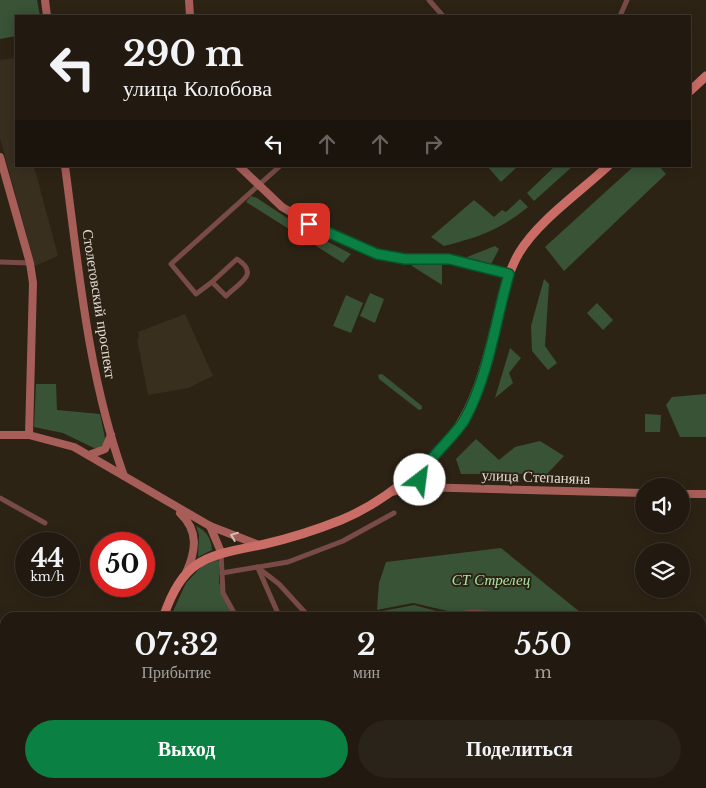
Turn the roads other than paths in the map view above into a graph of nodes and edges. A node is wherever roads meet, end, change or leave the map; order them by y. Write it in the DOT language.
graph roads {
  1 [pos="45,0"];
  2 [pos="189,0"];
  3 [pos="429,0"];
  4 [pos="627,0"];
  5 [pos="47,15"];
  6 [pos="190,15"];
  7 [pos="442,15"];
  8 [pos="620,15"];
  9 [pos="704,80"];
  10 [pos="691,90"];
  11 [pos="0,156"];
  12 [pos="65,167"];
  13 [pos="240,167"];
  14 [pos="279,167"];
  15 [pos="607,167"];
  16 [pos="258,186"];
  17 [pos="0,262"];
  18 [pos="30,263"];
  19 [pos="509,274"];
  20 [pos="212,282"];
  21 [pos="0,434"];
  22 [pos="29,435"];
  23 [pos="111,435"];
  24 [pos="89,455"];
  25 [pos="428,463"];
  26 [pos="109,467"];
  27 [pos="124,476"];
  28 [pos="406,480"];
  29 [pos="418,487"];
  30 [pos="427,488"];
  31 [pos="391,492"];
  32 [pos="635,494"];
  33 [pos="690,494"];
  34 [pos="706,494"];
  35 [pos="0,498"];
  36 [pos="172,506"];
  37 [pos="394,513"];
  38 [pos="45,523"];
  39 [pos="210,526"];
  40 [pos="259,545"];
  41 [pos="221,552"];
  42 [pos="257,567"];
  43 [pos="222,573"];
  44 [pos="184,577"];
  45 [pos="166,612"];
  46 [pos="167,612"];
  47 [pos="234,612"];
  48 [pos="277,612"];
  49 [pos="305,612"];
  1 -- 5 [label="main road"];
  2 -- 6 [label="main road"];
  3 -- 7 [label="street"];
  4 -- 8 [label="street"];
  9 -- 10 [label="main road"];
  11 -- 18 [label="main road"];
  12 -- 23 [label="main road, Столетовский проспект"];
  13 -- 16 [label="main road"];
  14 -- 16 [label="street"];
  15 -- 19 [label="main road"];
  16 -- 19 [label="main road"];
  16 -- 20 [label="street"];
  17 -- 18 [label="street"];
  18 -- 22 [label="main road"];
  19 -- 25 [label="main road"];
  20 -- 20 [label="street"];
  21 -- 22 [label="main road"];
  22 -- 24 [label="main road"];
  23 -- 24 [label="main road"];
  23 -- 26 [label="main road"];
  23 -- 27 [label="main road, Столетовский проспект"];
  24 -- 26 [label="main road"];
  25 -- 28 [label="main road"];
  25 -- 30 [label="main road"];
  26 -- 27 [label="main road"];
  27 -- 36 [label="main road"];
  28 -- 29 [label="main road, улица Степаняна"];
  28 -- 31 [label="main road"];
  29 -- 30 [label="main road, улица Степаняна"];
  29 -- 31 [label="main road, улица Степаняна"];
  30 -- 32 [label="main road, улица Степаняна"];
  31 -- 40 [label="main road"];
  33 -- 34 [label="main road"];
  35 -- 38 [label="street"];
  36 -- 39 [label="main road"];
  36 -- 44 [label="main road"];
  37 -- 42 [label="street"];
  40 -- 39 [label="main road, one-way"];
  39 -- 41 [label="main road"];
  40 -- 41 [label="main road"];
  41 -- 43 [label="street"];
  41 -- 44 [label="main road"];
  41 -- 46 [label="main road"];
  42 -- 43 [label="street"];
  42 -- 48 [label="street"];
  42 -- 49 [label="street"];
  43 -- 47 [label="street"];
  44 -- 45 [label="main road"];
}
